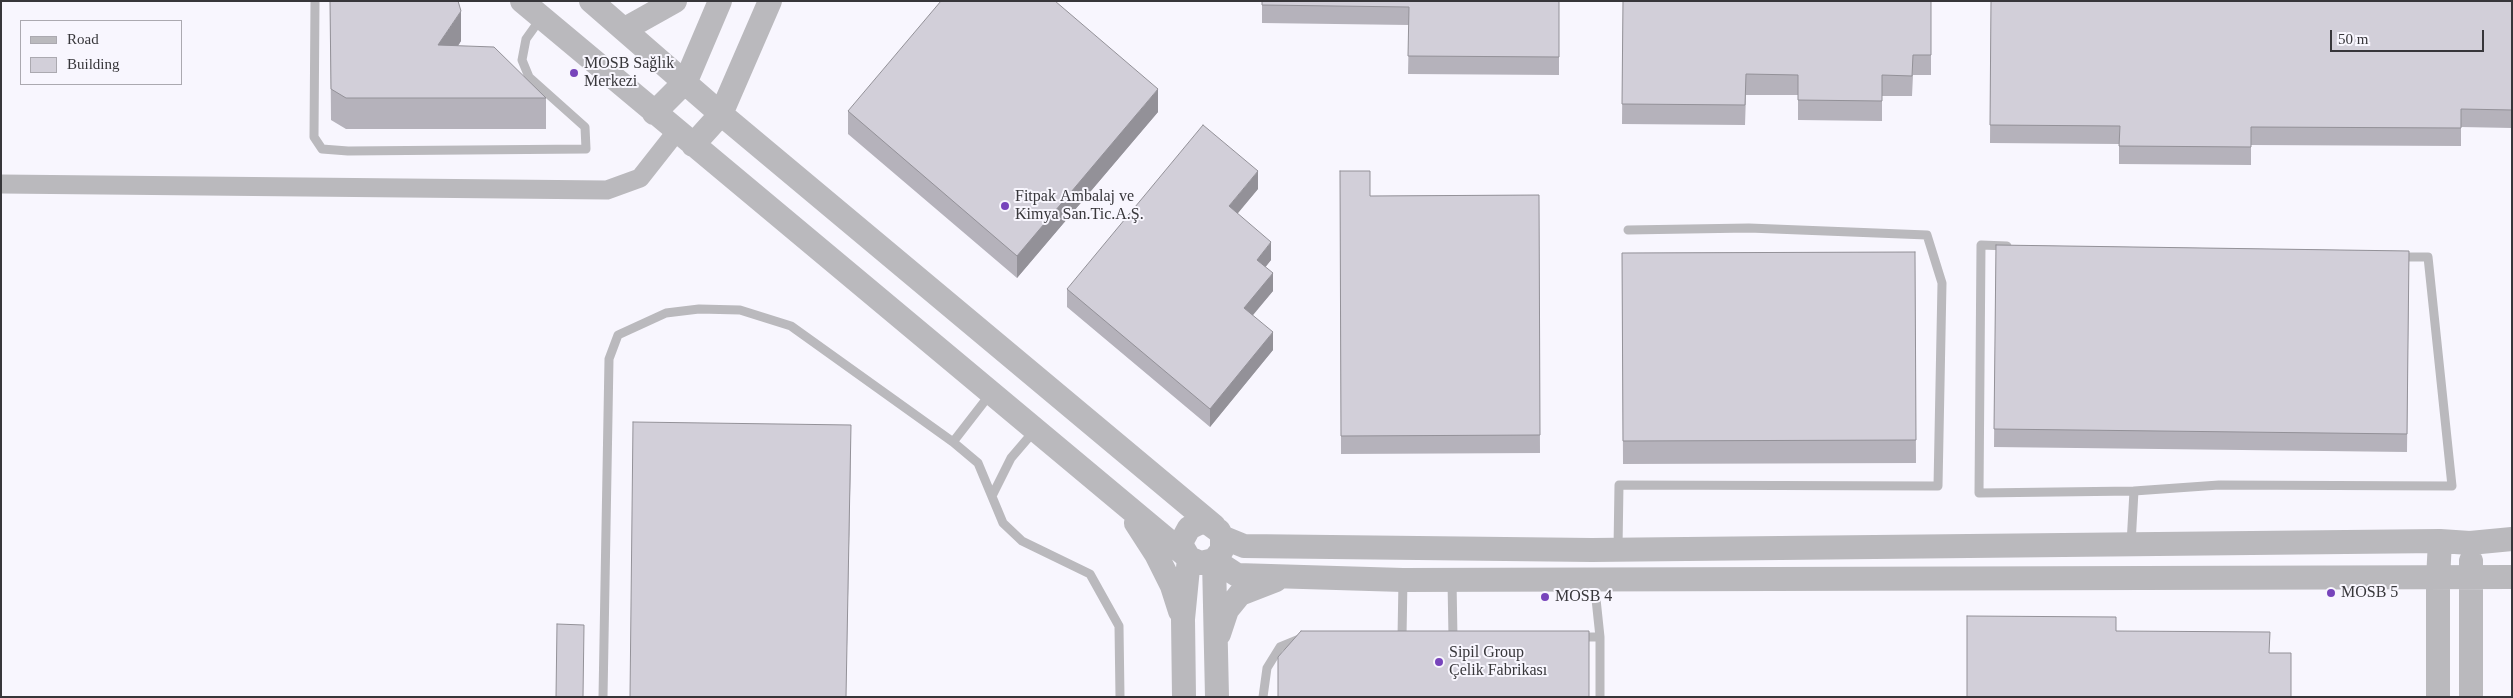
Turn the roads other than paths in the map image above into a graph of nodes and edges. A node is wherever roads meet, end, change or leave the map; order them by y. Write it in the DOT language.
graph roads {
  1 [pos="315,1"];
  2 [pos="522,1"];
  3 [pos="592,1"];
  4 [pos="675,1"];
  5 [pos="720,1"];
  6 [pos="770,1"];
  7 [pos="542,18"];
  8 [pos="625,29"];
  9 [pos="686,81"];
  10 [pos="654,113"];
  11 [pos="721,114"];
  12 [pos="685,138"];
  13 [pos="1,184"];
  14 [pos="1628,230"];
  15 [pos="2020,246"];
  16 [pos="2390,257"];
  17 [pos="991,393"];
  18 [pos="1036,430"];
  19 [pos="953,442"];
  20 [pos="2134,491"];
  21 [pos="992,496"];
  22 [pos="1122,503"];
  23 [pos="1218,531"];
  24 [pos="2512,538"];
  25 [pos="2440,541"];
  26 [pos="2470,543"];
  27 [pos="2131,544"];
  28 [pos="1618,548"];
  29 [pos="1592,550"];
  30 [pos="1189,558"];
  31 [pos="1214,560"];
  32 [pos="1290,575"];
  33 [pos="2472,577"];
  34 [pos="2512,577"];
  35 [pos="1594,578"];
  36 [pos="2438,578"];
  37 [pos="1403,580"];
  38 [pos="1452,581"];
  39 [pos="1182,619"];
  40 [pos="1402,637"];
  41 [pos="1472,637"];
  42 [pos="1570,637"];
  43 [pos="1600,637"];
  44 [pos="1310,638"];
  45 [pos="1217,640"];
  46 [pos="603,697"];
  47 [pos="1120,697"];
  48 [pos="1184,697"];
  49 [pos="1217,697"];
  50 [pos="1263,697"];
  51 [pos="1600,697"];
  52 [pos="2438,697"];
  53 [pos="2471,697"];
  1 -- 7 [label="lane"];
  2 -- 7 [label="street"];
  3 -- 8 [label="street"];
  4 -- 8 [label="street"];
  5 -- 9 [label="street"];
  6 -- 11 [label="street"];
  7 -- 10 [label="street"];
  8 -- 9 [label="street"];
  9 -- 10 [label="street"];
  9 -- 11 [label="street"];
  10 -- 12 [label="street"];
  11 -- 12 [label="street"];
  11 -- 23 [label="street"];
  12 -- 13 [label="street"];
  12 -- 17 [label="street"];
  14 -- 28 [label="lane"];
  15 -- 20 [label="lane"];
  16 -- 20 [label="lane"];
  17 -- 18 [label="street"];
  17 -- 19 [label="lane"];
  18 -- 21 [label="lane"];
  18 -- 22 [label="street"];
  19 -- 21 [label="lane"];
  19 -- 46 [label="lane"];
  20 -- 27 [label="lane"];
  21 -- 47 [label="lane"];
  22 -- 30 [label="street"];
  22 -- 39 [label="street"];
  23 -- 29 [label="street"];
  23 -- 30 [label="street"];
  23 -- 31 [label="street"];
  24 -- 26 [label="street"];
  25 -- 26 [label="street"];
  25 -- 27 [label="street"];
  25 -- 36 [label="street"];
  26 -- 33 [label="street"];
  27 -- 28 [label="street"];
  28 -- 29 [label="street"];
  29 -- 35 [label="street"];
  30 -- 31 [label="street"];
  30 -- 39 [label="street"];
  31 -- 32 [label="street"];
  31 -- 45 [label="street"];
  32 -- 37 [label="street"];
  32 -- 45 [label="street"];
  33 -- 34 [label="street"];
  33 -- 36 [label="street"];
  33 -- 53 [label="street"];
  35 -- 36 [label="street"];
  35 -- 38 [label="street"];
  35 -- 43 [label="lane"];
  36 -- 52 [label="street"];
  37 -- 38 [label="street"];
  37 -- 40 [label="lane"];
  38 -- 41 [label="lane"];
  39 -- 48 [label="street"];
  42 -- 43 [label="lane"];
  43 -- 51 [label="lane"];
  44 -- 50 [label="lane"];
  45 -- 49 [label="street"];
}
